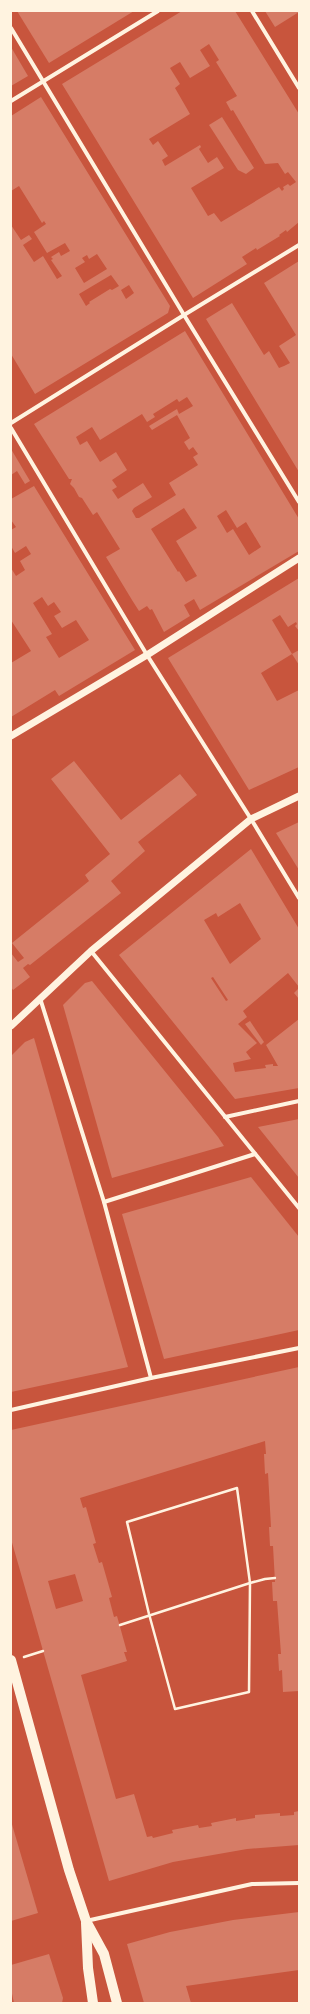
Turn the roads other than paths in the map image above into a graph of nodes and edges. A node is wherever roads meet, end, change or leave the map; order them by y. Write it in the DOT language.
graph roads {
  1 [pos="158,11"];
  2 [pos="252,11"];
  3 [pos="11,28"];
  4 [pos="43,81"];
  5 [pos="299,88"];
  6 [pos="11,101"];
  7 [pos="299,245"];
  8 [pos="184,315"];
  9 [pos="11,423"];
  10 [pos="11,428"];
  11 [pos="299,502"];
  12 [pos="299,558"];
  13 [pos="147,655"];
  14 [pos="11,736"];
  15 [pos="299,796"];
  16 [pos="251,819"];
  17 [pos="299,898"];
  18 [pos="91,951"];
  19 [pos="40,998"];
  20 [pos="11,1026"];
  21 [pos="299,1101"];
  22 [pos="225,1117"];
  23 [pos="255,1154"];
  24 [pos="104,1202"];
  25 [pos="299,1208"];
  26 [pos="299,1348"];
  27 [pos="151,1378"];
  28 [pos="11,1410"];
  29 [pos="11,1660"];
  30 [pos="299,1883"];
  31 [pos="86,1921"];
  32 [pos="93,2003"];
  33 [pos="117,2003"];
  1 -- 4 [label="street"];
  2 -- 5 [label="street"];
  3 -- 4 [label="street"];
  4 -- 6 [label="street"];
  4 -- 8 [label="street"];
  7 -- 8 [label="street"];
  8 -- 9 [label="street"];
  8 -- 11 [label="street"];
  10 -- 13 [label="street"];
  12 -- 13 [label="street"];
  13 -- 14 [label="street"];
  13 -- 16 [label="street"];
  15 -- 16 [label="street"];
  16 -- 17 [label="street"];
  16 -- 18 [label="street"];
  18 -- 19 [label="street"];
  18 -- 22 [label="street"];
  19 -- 20 [label="street"];
  19 -- 24 [label="street"];
  21 -- 22 [label="street"];
  22 -- 23 [label="street"];
  23 -- 24 [label="street"];
  23 -- 25 [label="street"];
  24 -- 27 [label="street"];
  26 -- 27 [label="street"];
  27 -- 28 [label="street"];
  29 -- 31 [label="main road"];
  30 -- 31 [label="street"];
  31 -- 32 [label="main road"];
  31 -- 33 [label="main road"];
}
